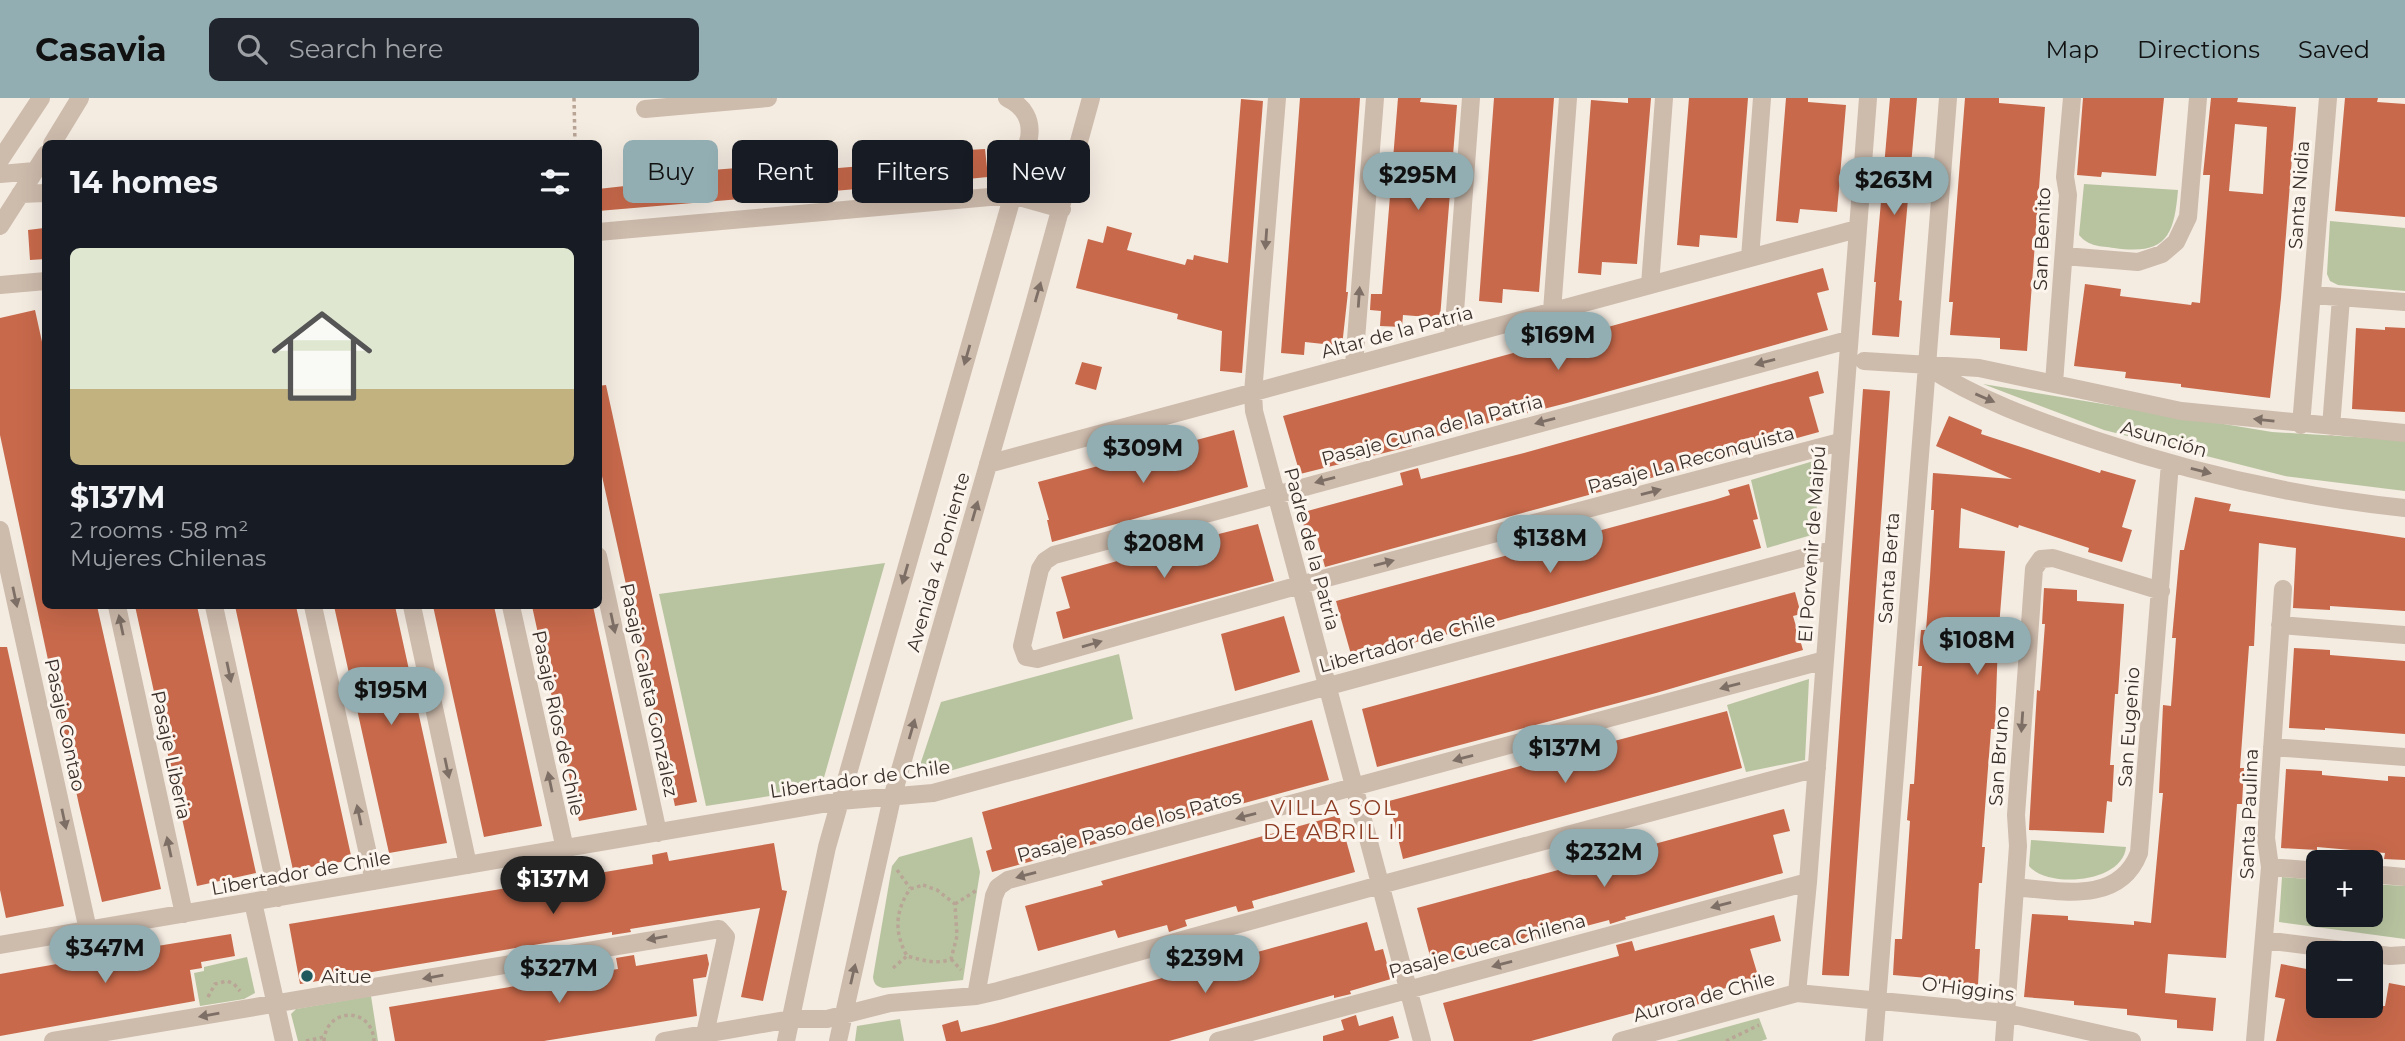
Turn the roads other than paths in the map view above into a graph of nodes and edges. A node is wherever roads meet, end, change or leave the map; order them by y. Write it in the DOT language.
graph roads {
  1 [pos="41,98"];
  2 [pos="80,98"];
  3 [pos="768,98"];
  4 [pos="1007,98"];
  5 [pos="1091,98"];
  6 [pos="1277,98"];
  7 [pos="1375,98"];
  8 [pos="1471,98"];
  9 [pos="1568,98"];
  10 [pos="1664,98"];
  11 [pos="1762,98"];
  12 [pos="1868,98"];
  13 [pos="1948,98"];
  14 [pos="2071,98"];
  15 [pos="2198,98"];
  16 [pos="2328,98"];
  17 [pos="645,110"];
  18 [pos="54,140"];
  19 [pos="1028,140"];
  20 [pos="0,160"];
  21 [pos="42,160"];
  22 [pos="35,171"];
  23 [pos="0,174"];
  24 [pos="42,193"];
  25 [pos="20,194"];
  26 [pos="987,197"];
  27 [pos="1010,203"];
  28 [pos="1041,203"];
  29 [pos="1062,209"];
  30 [pos="0,226"];
  31 [pos="1857,229"];
  32 [pos="602,232"];
  33 [pos="2064,256"];
  34 [pos="1750,258"];
  35 [pos="42,281"];
  36 [pos="0,285"];
  37 [pos="1650,285"];
  38 [pos="2313,295"];
  39 [pos="2342,298"];
  40 [pos="2405,302"];
  41 [pos="1552,311"];
  42 [pos="1453,338"];
  43 [pos="1848,340"];
  44 [pos="1864,361"];
  45 [pos="1354,365"];
  46 [pos="1926,366"];
  47 [pos="2054,383"];
  48 [pos="1253,393"];
  49 [pos="2301,425"];
  50 [pos="2331,427"];
  51 [pos="2405,433"];
  52 [pos="1840,442"];
  53 [pos="2171,463"];
  54 [pos="988,464"];
  55 [pos="1275,494"];
  56 [pos="2405,508"];
  57 [pos="0,530"];
  58 [pos="1832,550"];
  59 [pos="602,574"];
  60 [pos="1300,585"];
  61 [pos="2283,589"];
  62 [pos="2161,591"];
  63 [pos="118,609"];
  64 [pos="215,609"];
  65 [pos="314,609"];
  66 [pos="413,609"];
  67 [pos="512,609"];
  68 [pos="2280,625"];
  69 [pos="2405,635"];
  70 [pos="1026,657"];
  71 [pos="1825,660"];
  72 [pos="1327,687"];
  73 [pos="2272,747"];
  74 [pos="2405,757"];
  75 [pos="1816,768"];
  76 [pos="1354,787"];
  77 [pos="892,798"];
  78 [pos="840,801"];
  79 [pos="658,833"];
  80 [pos="565,849"];
  81 [pos="468,865"];
  82 [pos="2270,867"];
  83 [pos="2306,869"];
  84 [pos="2383,875"];
  85 [pos="2405,877"];
  86 [pos="374,881"];
  87 [pos="1808,882"];
  88 [pos="1380,885"];
  89 [pos="2015,887"];
  90 [pos="278,898"];
  91 [pos="253,902"];
  92 [pos="184,914"];
  93 [pos="88,930"];
  94 [pos="2264,940"];
  95 [pos="0,944"];
  96 [pos="2405,955"];
  97 [pos="1408,989"];
  98 [pos="1797,993"];
  99 [pos="976,996"];
  100 [pos="1876,1001"];
  101 [pos="276,1004"];
  102 [pos="2006,1013"];
  103 [pos="844,1016"];
  104 [pos="791,1019"];
  105 [pos="705,1034"];
  106 [pos="53,1041"];
  107 [pos="284,1041"];
  108 [pos="668,1041"];
  109 [pos="786,1041"];
  110 [pos="838,1041"];
  111 [pos="1218,1041"];
  112 [pos="1422,1041"];
  113 [pos="1621,1041"];
  114 [pos="1874,1041"];
  115 [pos="2004,1041"];
  116 [pos="2130,1041"];
  117 [pos="2255,1041"];
  1 -- 20 [label="street"];
  2 -- 18 [label="street"];
  3 -- 17 [label="street"];
  4 -- 19 [label="street, Avenida 4 Poniente"];
  5 -- 29 [label="street, Avenida 4 Poniente"];
  6 -- 48 [label="street, Padre de la Patria, one-way"];
  45 -- 7 [label="street, one-way"];
  8 -- 42 [label="street"];
  9 -- 41 [label="street"];
  10 -- 37 [label="street"];
  11 -- 34 [label="street"];
  12 -- 31 [label="street, El Porvenir de Maipú"];
  13 -- 46 [label="street, Santa Berta"];
  14 -- 33 [label="street, San Benito"];
  15 -- 33 [label="street"];
  16 -- 38 [label="street, Santa Nidia"];
  21 -- 22 [label="street"];
  22 -- 23 [label="street"];
  22 -- 25 [label="street"];
  24 -- 25 [label="street"];
  25 -- 30 [label="street"];
  26 -- 32 [label="street"];
  27 -- 78 [label="street, Avenida 4 Poniente, one-way"];
  28 -- 29 [label="street"];
  54 -- 29 [label="street, Avenida 4 Poniente, one-way"];
  31 -- 34 [label="street, Altar de la Patria"];
  31 -- 43 [label="street, El Porvenir de Maipú"];
  33 -- 47 [label="street, San Benito"];
  34 -- 37 [label="street, Altar de la Patria"];
  35 -- 36 [label="street"];
  37 -- 41 [label="street, Altar de la Patria"];
  38 -- 39 [label="street"];
  38 -- 49 [label="street, Santa Nidia"];
  39 -- 40 [label="street"];
  39 -- 50 [label="street"];
  41 -- 42 [label="street, Altar de la Patria"];
  42 -- 45 [label="street, Altar de la Patria"];
  43 -- 52 [label="street, El Porvenir de Maipú"];
  43 -- 55 [label="street, Pasaje Cuna de la Patria, one-way"];
  44 -- 46 [label="street, Asunción"];
  45 -- 48 [label="street, Altar de la Patria"];
  46 -- 47 [label="street, Asunción"];
  46 -- 53 [label="street, Asunción, one-way"];
  46 -- 100 [label="street, Santa Berta"];
  49 -- 47 [label="street, Asunción, one-way"];
  48 -- 54 [label="street, Altar de la Patria"];
  48 -- 55 [label="street, Padre de la Patria"];
  49 -- 50 [label="street, Asunción"];
  50 -- 51 [label="street, Asunción"];
  52 -- 58 [label="street, El Porvenir de Maipú"];
  60 -- 52 [label="street, Pasaje La Reconquista, one-way"];
  53 -- 56 [label="street, Asunción, one-way"];
  53 -- 62 [label="street, San Eugenio"];
  77 -- 54 [label="street, Avenida 4 Poniente, one-way"];
  55 -- 60 [label="street, Padre de la Patria"];
  55 -- 70 [label="street, Pasaje Cuna de la Patria"];
  57 -- 93 [label="street, Pasaje Contao, one-way"];
  58 -- 71 [label="street, El Porvenir de Maipú"];
  58 -- 72 [label="street, Libertador de Chile"];
  59 -- 79 [label="street, Pasaje Caleta González, one-way"];
  70 -- 60 [label="street, Pasaje La Reconquista, one-way"];
  60 -- 72 [label="street, Padre de la Patria"];
  61 -- 68 [label="street, Santa Paulina"];
  62 -- 89 [label="street, San Eugenio"];
  62 -- 89 [label="street, San Bruno, one-way"];
  92 -- 63 [label="street, Pasaje Liberia, one-way"];
  64 -- 90 [label="street, one-way"];
  86 -- 65 [label="street, one-way"];
  66 -- 81 [label="street, one-way"];
  80 -- 67 [label="street, Pasaje Ríos de Chile, one-way"];
  68 -- 69 [label="street"];
  68 -- 73 [label="street, Santa Paulina"];
  71 -- 75 [label="street, El Porvenir de Maipú"];
  71 -- 76 [label="street, Pasaje Paso de los Patos, one-way"];
  72 -- 76 [label="street, Padre de la Patria"];
  72 -- 77 [label="street, Libertador de Chile"];
  73 -- 74 [label="street"];
  73 -- 82 [label="street, Santa Paulina"];
  75 -- 87 [label="street, El Porvenir de Maipú"];
  75 -- 88 [label="street"];
  76 -- 88 [label="street, Padre de la Patria"];
  76 -- 99 [label="street, Pasaje Paso de los Patos, one-way"];
  77 -- 78 [label="street, Libertador de Chile"];
  103 -- 77 [label="street, Avenida 4 Poniente, one-way"];
  78 -- 79 [label="street, Libertador de Chile"];
  78 -- 104 [label="street, Avenida 4 Poniente"];
  79 -- 80 [label="street, Libertador de Chile"];
  80 -- 81 [label="street, Libertador de Chile"];
  81 -- 86 [label="street, Libertador de Chile"];
  82 -- 83 [label="street"];
  82 -- 94 [label="street, Santa Paulina"];
  84 -- 85 [label="street"];
  86 -- 90 [label="street, Libertador de Chile"];
  87 -- 97 [label="street, Pasaje Cueca Chilena, one-way"];
  87 -- 98 [label="street, El Porvenir de Maipú"];
  88 -- 97 [label="street, Padre de la Patria"];
  88 -- 99 [label="street"];
  89 -- 102 [label="street, San Bruno"];
  90 -- 91 [label="street, Libertador de Chile"];
  91 -- 92 [label="street, Libertador de Chile"];
  91 -- 101 [label="street"];
  92 -- 93 [label="street, Libertador de Chile"];
  93 -- 95 [label="street, Libertador de Chile"];
  94 -- 96 [label="street"];
  94 -- 117 [label="street, Santa Paulina"];
  97 -- 111 [label="street, Pasaje Cueca Chilena"];
  97 -- 112 [label="street, Padre de la Patria"];
  98 -- 100 [label="street, O'Higgins"];
  98 -- 113 [label="street, Aurora de Chile"];
  99 -- 103 [label="street"];
  100 -- 102 [label="street, O'Higgins"];
  100 -- 114 [label="street, Santa Berta"];
  105 -- 101 [label="street, one-way"];
  101 -- 106 [label="street, one-way"];
  101 -- 107 [label="street"];
  102 -- 115 [label="street, San Bruno"];
  102 -- 116 [label="street, O'Higgins"];
  103 -- 104 [label="street"];
  103 -- 110 [label="street, Avenida 4 Poniente"];
  104 -- 105 [label="street"];
  104 -- 109 [label="street, Avenida 4 Poniente"];
  105 -- 108 [label="street"];
}
